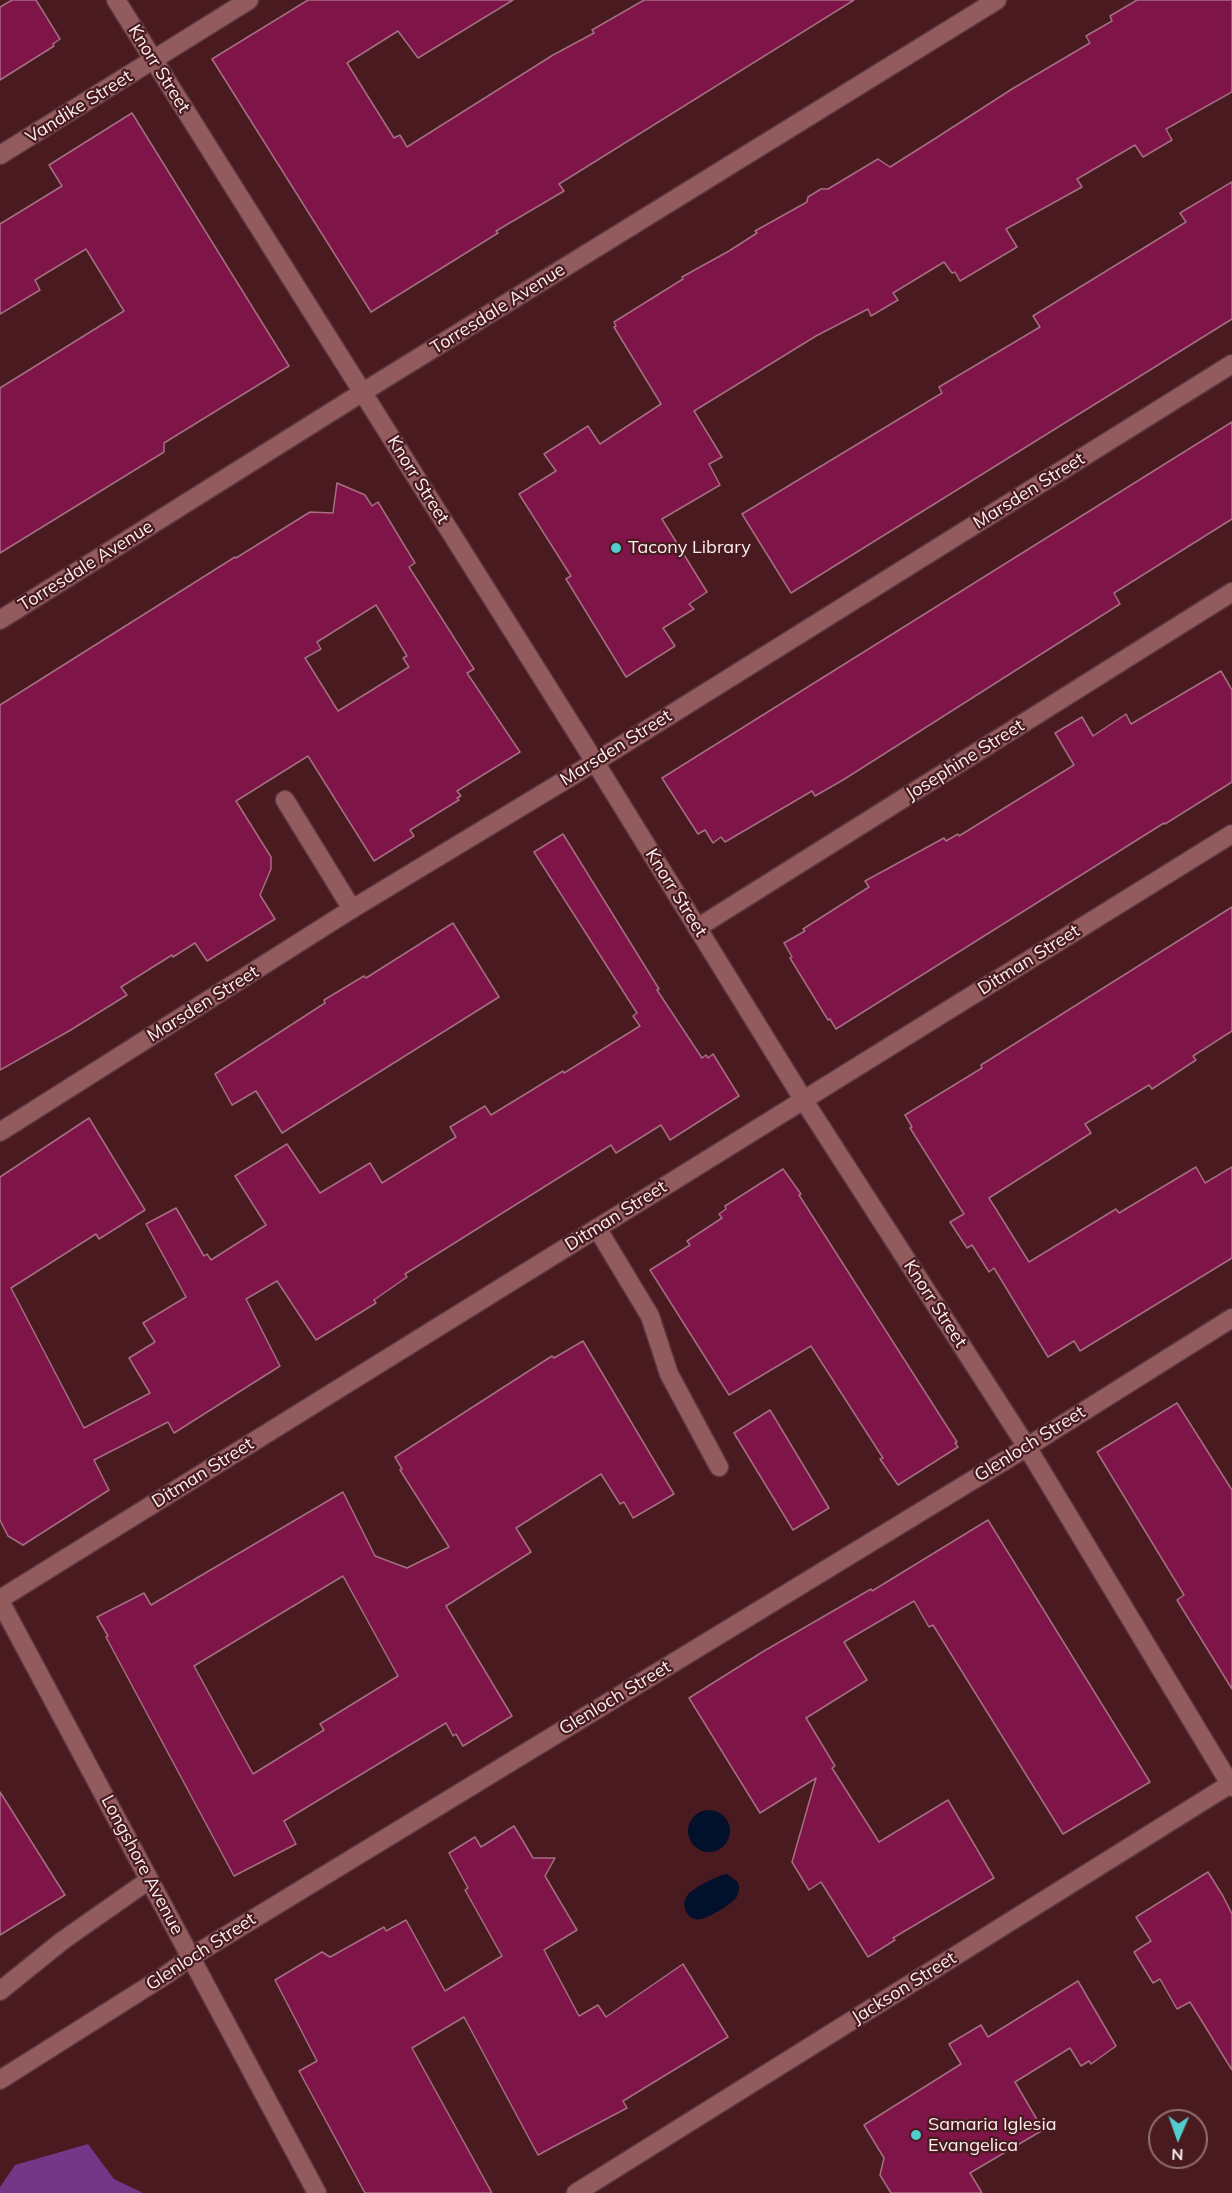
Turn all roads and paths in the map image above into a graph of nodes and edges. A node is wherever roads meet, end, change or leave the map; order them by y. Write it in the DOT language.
graph roads {
  1 [pos="116,0"];
  2 [pos="249,0"];
  3 [pos="997,0"];
  4 [pos="153,61"];
  5 [pos="0,155"];
  6 [pos="1232,364"];
  7 [pos="363,392"];
  8 [pos="1232,592"];
  9 [pos="0,620"];
  10 [pos="595,762"];
  11 [pos="285,800"];
  12 [pos="1232,834"];
  13 [pos="352,909"];
  14 [pos="697,928"];
  15 [pos="803,1099"];
  16 [pos="0,1132"];
  17 [pos="597,1228"];
  18 [pos="1232,1318"];
  19 [pos="1027,1447"];
  20 [pos="719,1467"];
  21 [pos="0,1600"];
  22 [pos="1231,1785"];
  23 [pos="149,1880"];
  24 [pos="191,1957"];
  25 [pos="0,1991"];
  26 [pos="0,2080"];
  27 [pos="317,2193"];
  28 [pos="576,2193"];
  1 -- 4 [label="street, Knorr Street"];
  2 -- 4 [label="street, Vandike Street"];
  3 -- 7 [label="street, Torresdale Avenue"];
  4 -- 5 [label="street, Vandike Street"];
  4 -- 7 [label="street, Knorr Street"];
  6 -- 10 [label="street, Marsden Street"];
  7 -- 9 [label="street, Torresdale Avenue"];
  7 -- 10 [label="street, Knorr Street"];
  8 -- 14 [label="street, Josephine Street"];
  10 -- 13 [label="street, Marsden Street"];
  10 -- 14 [label="street, Knorr Street"];
  11 -- 13 [label="street"];
  12 -- 15 [label="street, Ditman Street"];
  13 -- 16 [label="street, Marsden Street"];
  14 -- 15 [label="street, Knorr Street"];
  15 -- 17 [label="street, Ditman Street"];
  15 -- 19 [label="street, Knorr Street"];
  17 -- 20 [label="street"];
  17 -- 21 [label="street, Ditman Street"];
  18 -- 19 [label="street, Glenloch Street"];
  19 -- 22 [label="street, Knorr Street"];
  19 -- 24 [label="street, Glenloch Street"];
  21 -- 23 [label="street, Longshore Avenue"];
  22 -- 28 [label="street, Jackson Street"];
  23 -- 24 [label="street, Longshore Avenue"];
  23 -- 25 [label="street"];
  24 -- 26 [label="street, Glenloch Street"];
  24 -- 27 [label="street, Longshore Avenue"];
}
